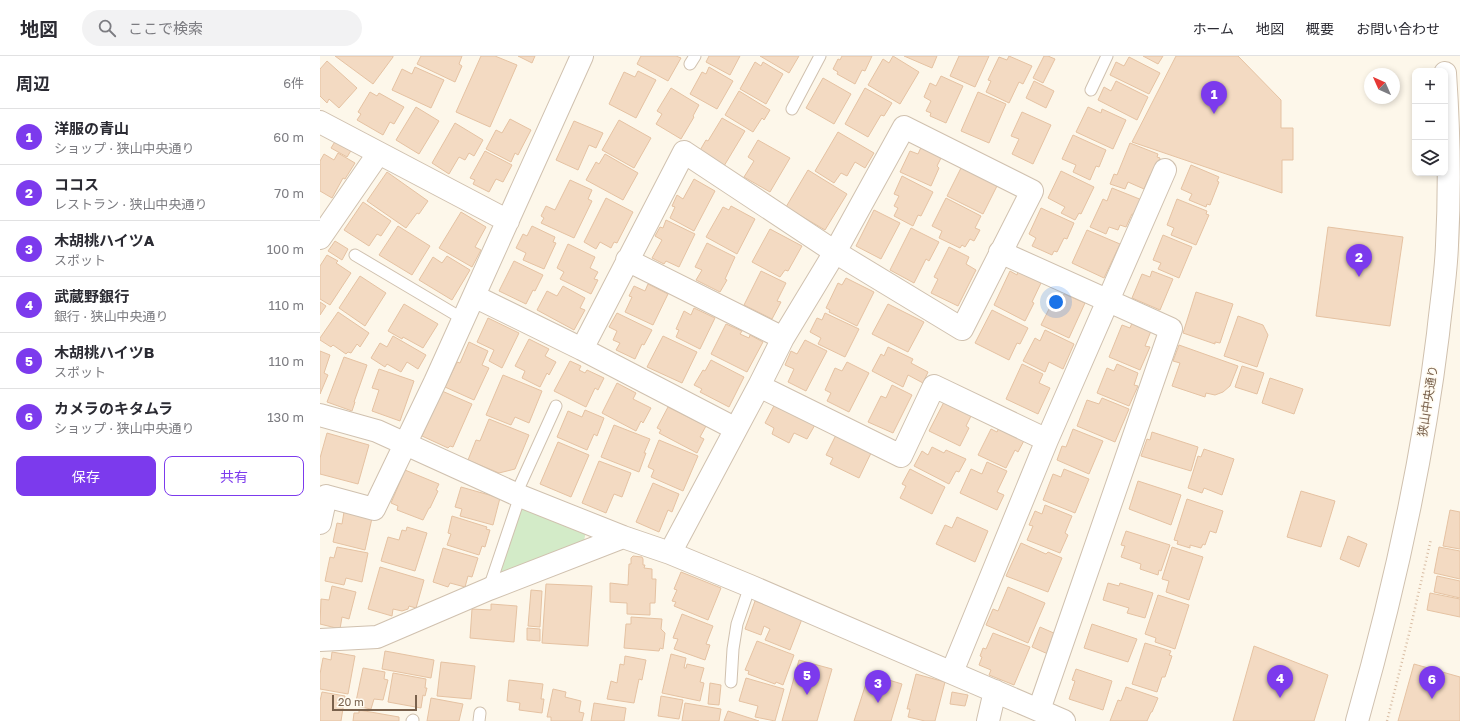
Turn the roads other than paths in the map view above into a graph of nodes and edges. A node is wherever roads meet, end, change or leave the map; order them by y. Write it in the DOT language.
graph roads {
  1 [pos="582,56"];
  2 [pos="820,56"];
  3 [pos="1107,56"];
  4 [pos="1444,56"];
  5 [pos="1445,68"];
  6 [pos="1091,90"];
  7 [pos="1447,104"];
  8 [pos="792,109"];
  9 [pos="320,122"];
  10 [pos="378,154"];
  11 [pos="1165,170"];
  12 [pos="508,221"];
  13 [pos="320,238"];
  14 [pos="1454,247"];
  15 [pos="835,252"];
  16 [pos="1000,252"];
  17 [pos="355,255"];
  18 [pos="627,260"];
  19 [pos="474,296"];
  20 [pos="1108,301"];
  21 [pos="463,319"];
  22 [pos="783,338"];
  23 [pos="582,349"];
  24 [pos="758,386"];
  25 [pos="556,406"];
  26 [pos="320,415"];
  27 [pos="736,429"];
  28 [pos="1047,440"];
  29 [pos="406,444"];
  30 [pos="518,495"];
  31 [pos="320,523"];
  32 [pos="623,537"];
  33 [pos="670,553"];
  34 [pos="750,586"];
  35 [pos="489,589"];
  36 [pos="320,640"];
  37 [pos="952,672"];
  38 [pos="731,682"];
  39 [pos="995,691"];
  40 [pos="1055,718"];
  41 [pos="988,721"];
  42 [pos="1357,721"];
  1 -- 12 [label="street"];
  2 -- 8 [label="lane"];
  3 -- 6 [label="lane"];
  4 -- 5 [label="street, 狭山中央通り"];
  7 -- 14 [label="street, 狭山中央通り"];
  9 -- 10 [label="street"];
  10 -- 12 [label="street"];
  10 -- 13 [label="street"];
  11 -- 20 [label="street"];
  12 -- 19 [label="street"];
  14 -- 42 [label="street, 狭山中央通り"];
  15 -- 16 [label="street"];
  15 -- 16 [label="street"];
  15 -- 18 [label="street"];
  15 -- 22 [label="street"];
  16 -- 20 [label="street"];
  17 -- 21 [label="lane"];
  18 -- 22 [label="street"];
  18 -- 23 [label="street"];
  19 -- 21 [label="street"];
  19 -- 23 [label="street"];
  20 -- 28 [label="street"];
  20 -- 40 [label="street"];
  21 -- 29 [label="street"];
  22 -- 24 [label="street"];
  23 -- 27 [label="street"];
  24 -- 27 [label="street"];
  24 -- 28 [label="street"];
  25 -- 30 [label="lane"];
  26 -- 29 [label="street"];
  27 -- 33 [label="street"];
  28 -- 37 [label="street"];
  29 -- 30 [label="street"];
  29 -- 31 [label="street"];
  30 -- 32 [label="street"];
  30 -- 35 [label="lane"];
  32 -- 33 [label="street"];
  32 -- 35 [label="street"];
  33 -- 34 [label="street"];
  34 -- 37 [label="street"];
  34 -- 38 [label="lane"];
  35 -- 36 [label="street"];
  37 -- 39 [label="street"];
  39 -- 40 [label="street"];
  39 -- 41 [label="street"];
}
